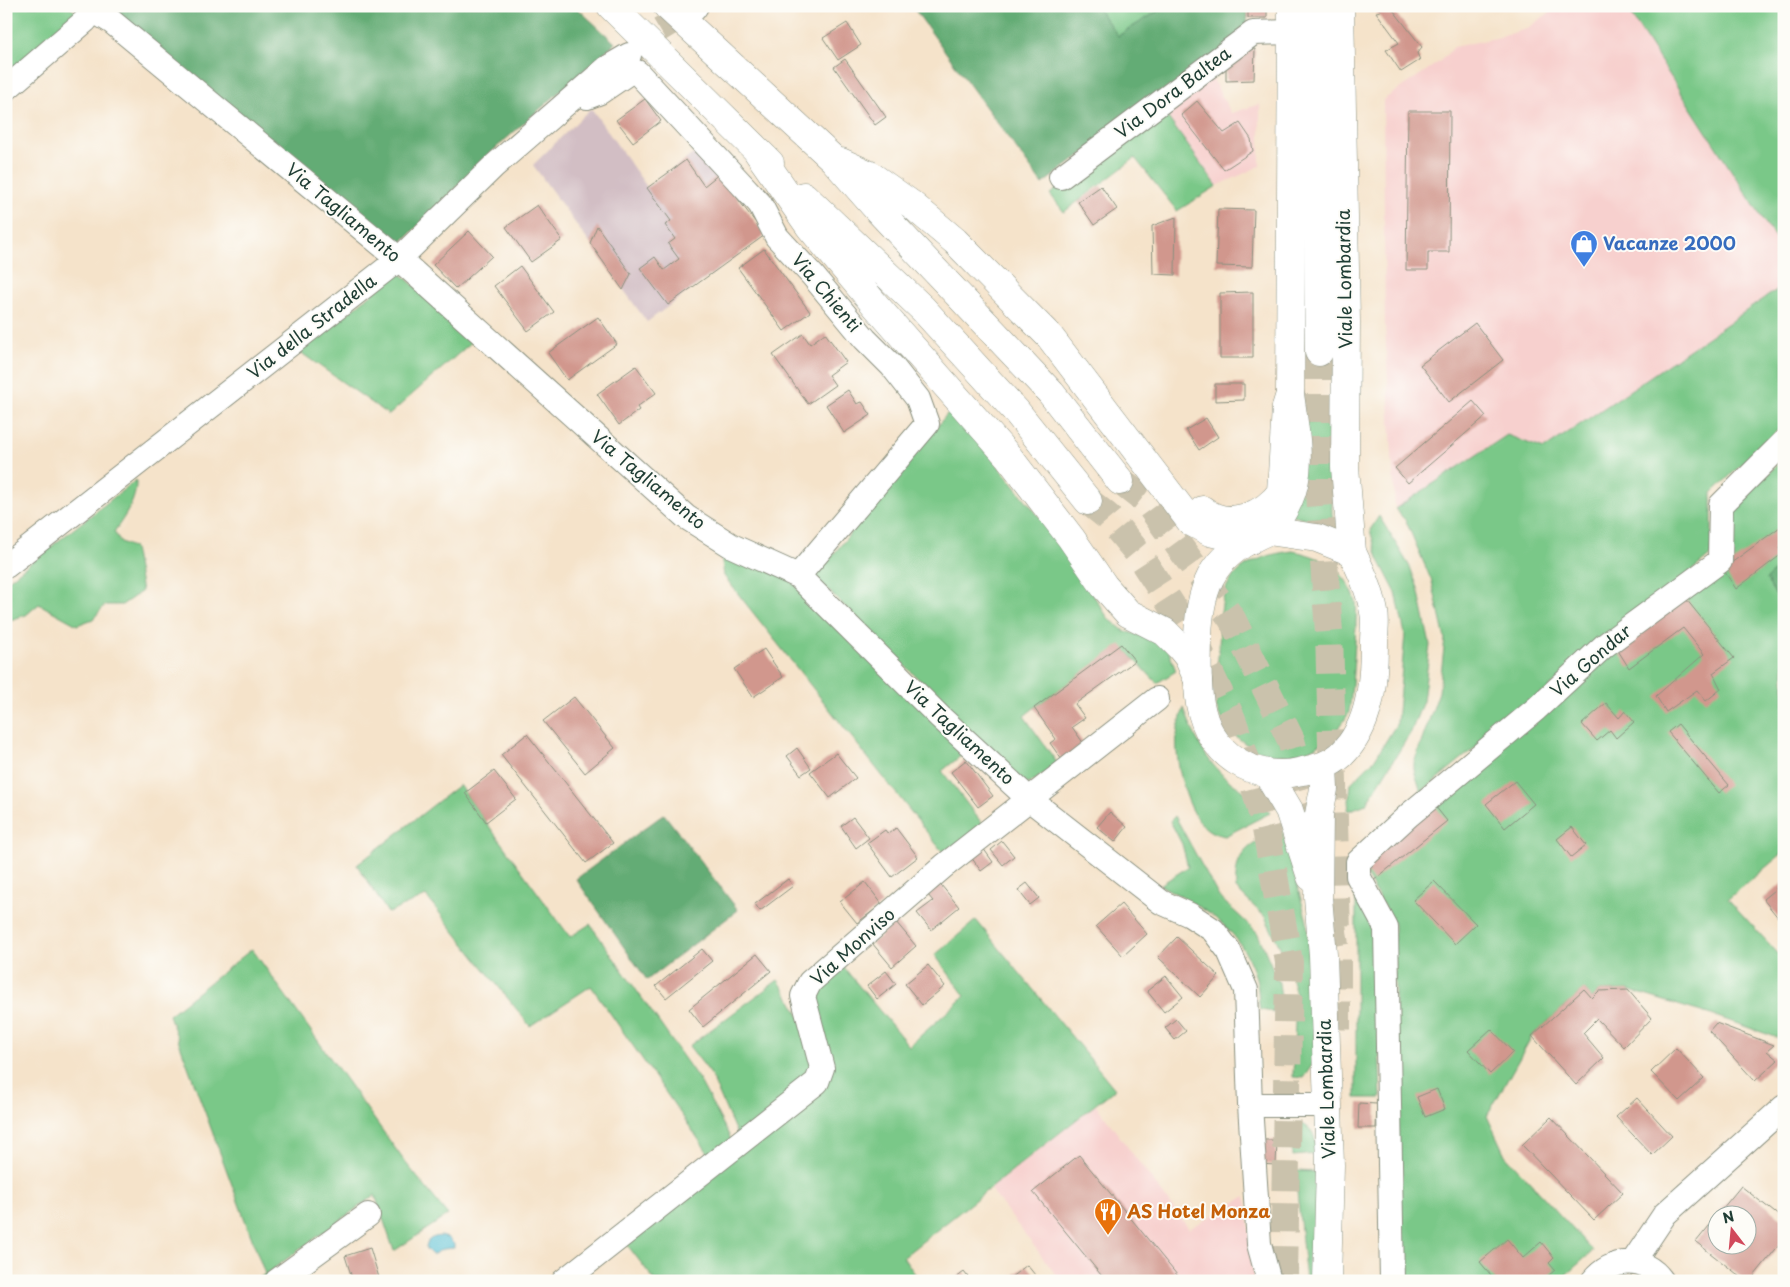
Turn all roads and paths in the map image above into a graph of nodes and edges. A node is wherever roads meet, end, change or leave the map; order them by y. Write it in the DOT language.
graph roads {
  1 [pos="611,6"];
  2 [pos="666,6"];
  3 [pos="1316,6"];
  4 [pos="1340,6"];
  5 [pos="87,7"];
  6 [pos="1292,19"];
  7 [pos="629,55"];
  8 [pos="6,89"];
  9 [pos="571,100"];
  10 [pos="756,151"];
  11 [pos="833,158"];
  12 [pos="1061,177"];
  13 [pos="399,259"];
  14 [pos="1050,336"];
  15 [pos="1319,352"];
  16 [pos="1290,394"];
  17 [pos="1784,442"];
  18 [pos="1120,481"];
  19 [pos="1088,501"];
  20 [pos="1259,536"];
  21 [pos="1352,552"];
  22 [pos="6,566"];
  23 [pos="798,576"];
  24 [pos="1198,680"];
  25 [pos="1157,699"];
  26 [pos="1323,767"];
  27 [pos="1267,773"];
  28 [pos="1029,799"];
  29 [pos="1318,897"];
  30 [pos="1250,1105"];
  31 [pos="1328,1105"];
  32 [pos="1784,1106"];
  33 [pos="368,1216"];
  34 [pos="1633,1262"];
  35 [pos="277,1281"];
  36 [pos="564,1281"];
  37 [pos="1270,1281"];
  38 [pos="1327,1281"];
  39 [pos="1392,1281"];
  40 [pos="1593,1281"];
  41 [pos="1662,1281"];
  1 -- 10 [label="main road"];
  2 -- 11 [label="main road"];
  3 -- 15 [label="main road"];
  4 -- 21 [label="main road, Viale Lombardia"];
  5 -- 8 [label="street"];
  5 -- 13 [label="street, Via Tagliamento"];
  6 -- 12 [label="street, Via Dora Baltea"];
  6 -- 16 [label="main road"];
  7 -- 9 [label="street, Via della Stradella"];
  9 -- 13 [label="street, Via della Stradella"];
  9 -- 23 [label="street, Via Chienti"];
  10 -- 19 [label="main road"];
  10 -- 24 [label="main road"];
  11 -- 14 [label="main road"];
  11 -- 18 [label="main road"];
  13 -- 22 [label="street, Via della Stradella"];
  13 -- 23 [label="street, Via Tagliamento"];
  14 -- 16 [label="main road"];
  14 -- 20 [label="main road"];
  16 -- 20 [label="main road"];
  17 -- 39 [label="street, Via Gondar"];
  20 -- 21 [label="main road"];
  20 -- 24 [label="main road"];
  21 -- 26 [label="main road"];
  23 -- 28 [label="street, Via Tagliamento"];
  24 -- 27 [label="main road"];
  25 -- 28 [label="street, Via Monviso"];
  26 -- 27 [label="main road"];
  26 -- 29 [label="main road, Viale Lombardia"];
  27 -- 29 [label="main road, Viale Lombardia"];
  28 -- 30 [label="street, Via Tagliamento"];
  28 -- 36 [label="street, Via Monviso"];
  29 -- 31 [label="main road, Viale Lombardia"];
  30 -- 31 [label="street"];
  30 -- 37 [label="street"];
  31 -- 38 [label="main road, Viale Lombardia"];
  32 -- 34 [label="street"];
  33 -- 35 [label="street"];
  34 -- 40 [label="street"];
  34 -- 41 [label="street"];
}
